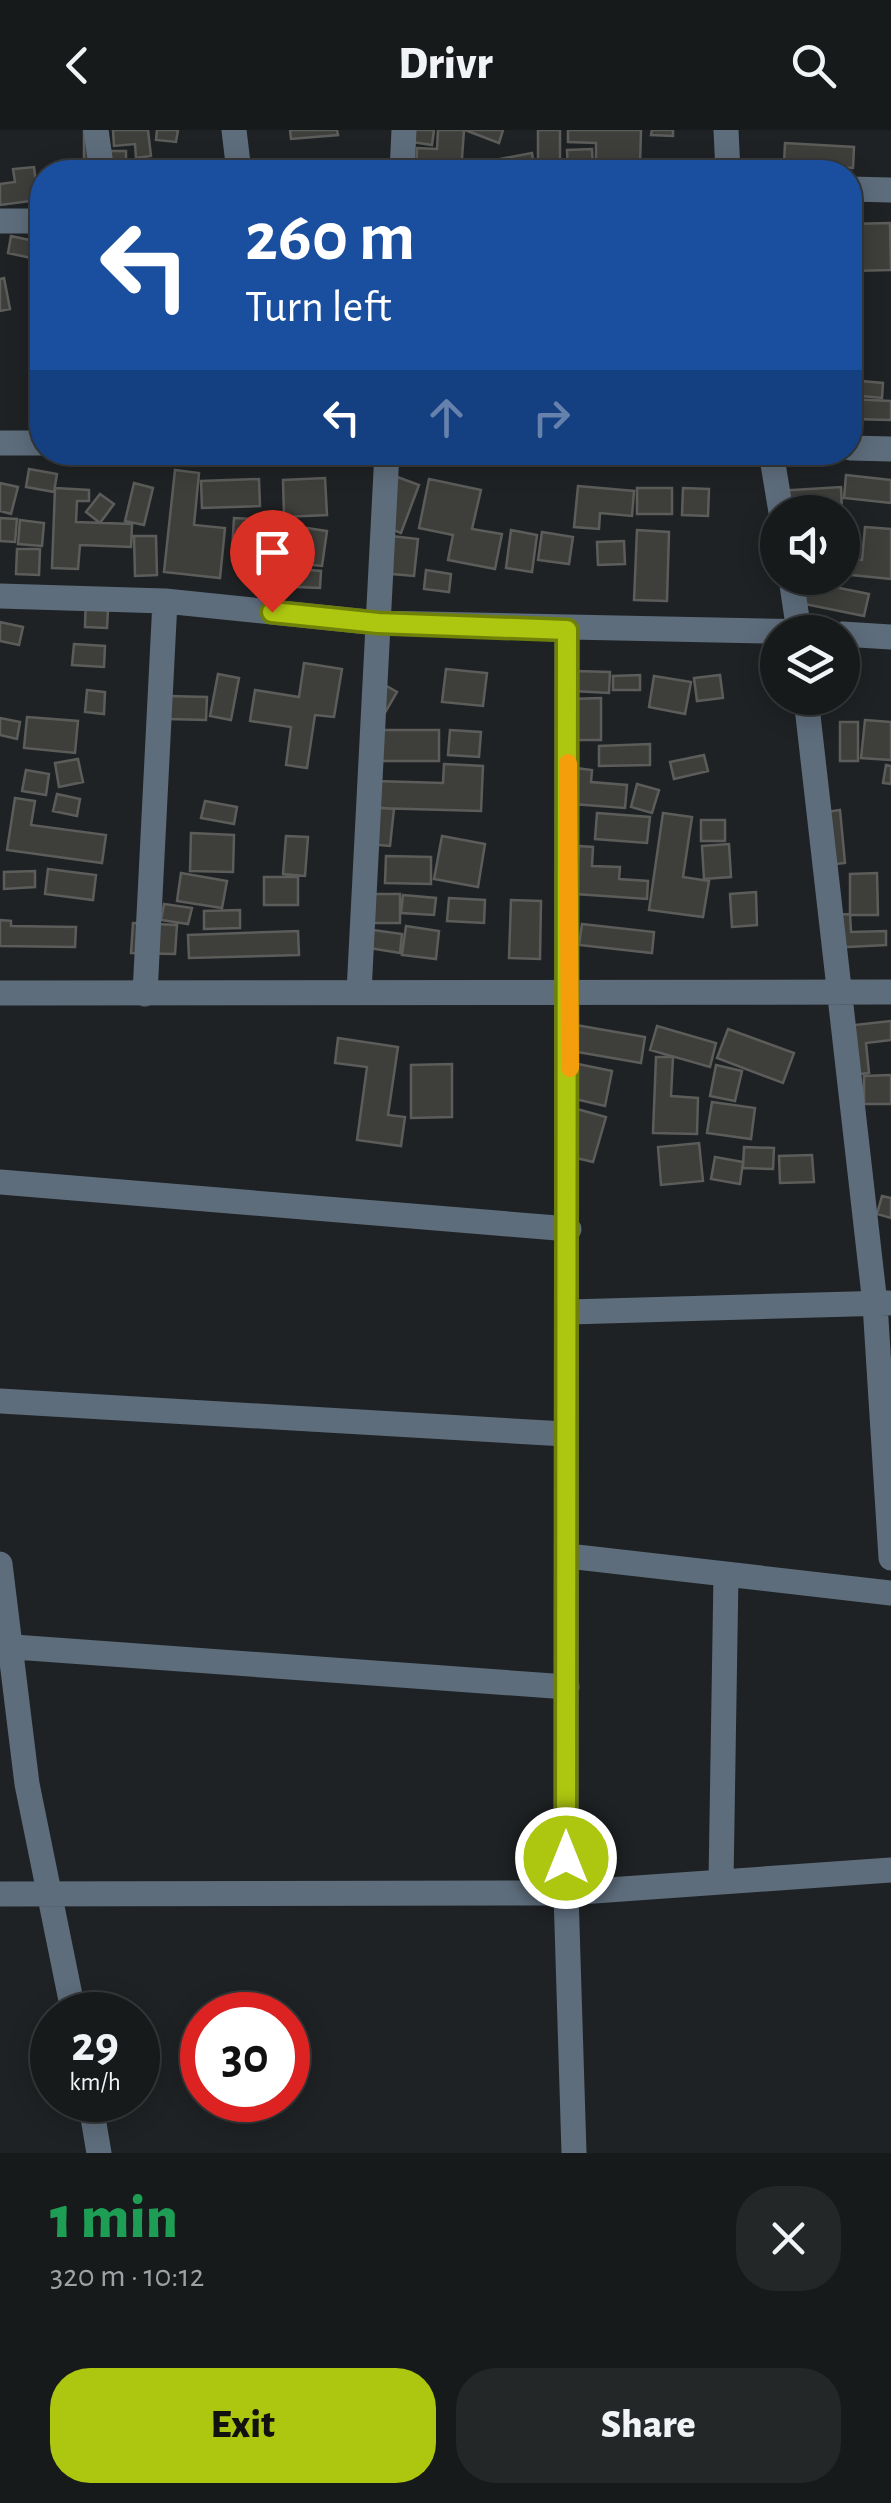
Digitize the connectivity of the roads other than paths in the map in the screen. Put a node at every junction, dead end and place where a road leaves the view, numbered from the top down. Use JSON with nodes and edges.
{"nodes":[{"id":1,"x":96,"y":130,"type":"edge"},
{"id":2,"x":234,"y":130,"type":"edge"},
{"id":3,"x":404,"y":130,"type":"edge"},
{"id":4,"x":726,"y":130,"type":"edge"},
{"id":5,"x":100,"y":160,"type":"edge"},
{"id":6,"x":238,"y":160,"type":"edge"},
{"id":7,"x":403,"y":160,"type":"edge"},
{"id":8,"x":727,"y":160,"type":"edge"},
{"id":9,"x":862,"y":189,"type":"edge"},
{"id":10,"x":891,"y":190,"type":"edge"},
{"id":11,"x":30,"y":221,"type":"edge"},
{"id":12,"x":0,"y":222,"type":"edge"},
{"id":13,"x":0,"y":443,"type":"edge"},
{"id":14,"x":30,"y":443,"type":"edge"},
{"id":15,"x":862,"y":448,"type":"edge"},
{"id":16,"x":891,"y":449,"type":"edge"},
{"id":17,"x":386,"y":465,"type":"edge"},
{"id":18,"x":773,"y":465,"type":"edge"},
{"id":19,"x":777,"y":495,"type":"edge"},
{"id":20,"x":0,"y":596,"type":"edge"},
{"id":21,"x":165,"y":601,"type":"junction"},
{"id":22,"x":378,"y":623,"type":"junction"},
{"id":23,"x":567,"y":630,"type":"junction"},
{"id":24,"x":760,"y":632,"type":"edge"},
{"id":25,"x":860,"y":635,"type":"edge"},
{"id":26,"x":891,"y":637,"type":"edge"},
{"id":27,"x":808,"y":715,"type":"edge"},
{"id":28,"x":838,"y":991,"type":"junction"},
{"id":29,"x":359,"y":992,"type":"junction"},
{"id":30,"x":570,"y":992,"type":"junction"},
{"id":31,"x":891,"y":992,"type":"edge"},
{"id":32,"x":0,"y":993,"type":"edge"},
{"id":33,"x":145,"y":994,"type":"junction"},
{"id":34,"x":0,"y":1182,"type":"edge"},
{"id":35,"x":568,"y":1229,"type":"junction"},
{"id":36,"x":883,"y":1303,"type":"edge"},
{"id":37,"x":568,"y":1312,"type":"junction"},
{"id":38,"x":0,"y":1401,"type":"edge"},
{"id":39,"x":564,"y":1434,"type":"junction"},
{"id":40,"x":568,"y":1556,"type":"junction"},
{"id":41,"x":891,"y":1558,"type":"edge"},
{"id":42,"x":0,"y":1564,"type":"edge"},
{"id":43,"x":726,"y":1574,"type":"junction"},
{"id":44,"x":891,"y":1593,"type":"edge"},
{"id":45,"x":4,"y":1647,"type":"edge"},
{"id":46,"x":567,"y":1688,"type":"junction"},
{"id":47,"x":891,"y":1870,"type":"edge"},
{"id":48,"x":721,"y":1882,"type":"junction"},
{"id":49,"x":566,"y":1893,"type":"junction"},
{"id":50,"x":0,"y":1894,"type":"edge"},
{"id":51,"x":51,"y":1894,"type":"junction"},
{"id":52,"x":70,"y":1992,"type":"edge"},
{"id":53,"x":94,"y":2122,"type":"edge"},
{"id":54,"x":100,"y":2153,"type":"edge"},
{"id":55,"x":574,"y":2153,"type":"edge"}],
"edges":[{"from":1,"to":5,"type":"street"},
{"from":2,"to":6,"type":"street"},
{"from":3,"to":7,"type":"street"},
{"from":4,"to":8,"type":"street"},
{"from":9,"to":10,"type":"street"},
{"from":11,"to":12,"type":"street"},
{"from":13,"to":14,"type":"street"},
{"from":15,"to":16,"type":"street"},
{"from":17,"to":22,"type":"street"},
{"from":18,"to":19,"type":"street"},
{"from":20,"to":21,"type":"street"},
{"from":21,"to":22,"type":"street"},
{"from":21,"to":33,"type":"street"},
{"from":22,"to":23,"type":"street"},
{"from":22,"to":29,"type":"street"},
{"from":23,"to":24,"type":"street"},
{"from":23,"to":30,"type":"street"},
{"from":25,"to":26,"type":"street"},
{"from":27,"to":28,"type":"street"},
{"from":28,"to":30,"type":"street"},
{"from":28,"to":31,"type":"street"},
{"from":28,"to":36,"type":"street"},
{"from":29,"to":30,"type":"street"},
{"from":29,"to":33,"type":"street"},
{"from":30,"to":35,"type":"street"},
{"from":32,"to":33,"type":"street"},
{"from":34,"to":35,"type":"street"},
{"from":35,"to":37,"type":"street"},
{"from":36,"to":37,"type":"street"},
{"from":36,"to":41,"type":"street"},
{"from":37,"to":39,"type":"street"},
{"from":38,"to":39,"type":"street"},
{"from":39,"to":40,"type":"street"},
{"from":40,"to":43,"type":"street"},
{"from":40,"to":46,"type":"street"},
{"from":42,"to":45,"type":"street"},
{"from":43,"to":44,"type":"street"},
{"from":43,"to":48,"type":"street"},
{"from":45,"to":46,"type":"street"},
{"from":45,"to":51,"type":"street"},
{"from":46,"to":49,"type":"street"},
{"from":47,"to":48,"type":"street"},
{"from":48,"to":49,"type":"street"},
{"from":49,"to":51,"type":"street"},
{"from":49,"to":55,"type":"street"},
{"from":50,"to":51,"type":"street"},
{"from":51,"to":52,"type":"street"},
{"from":53,"to":54,"type":"street"}]}
